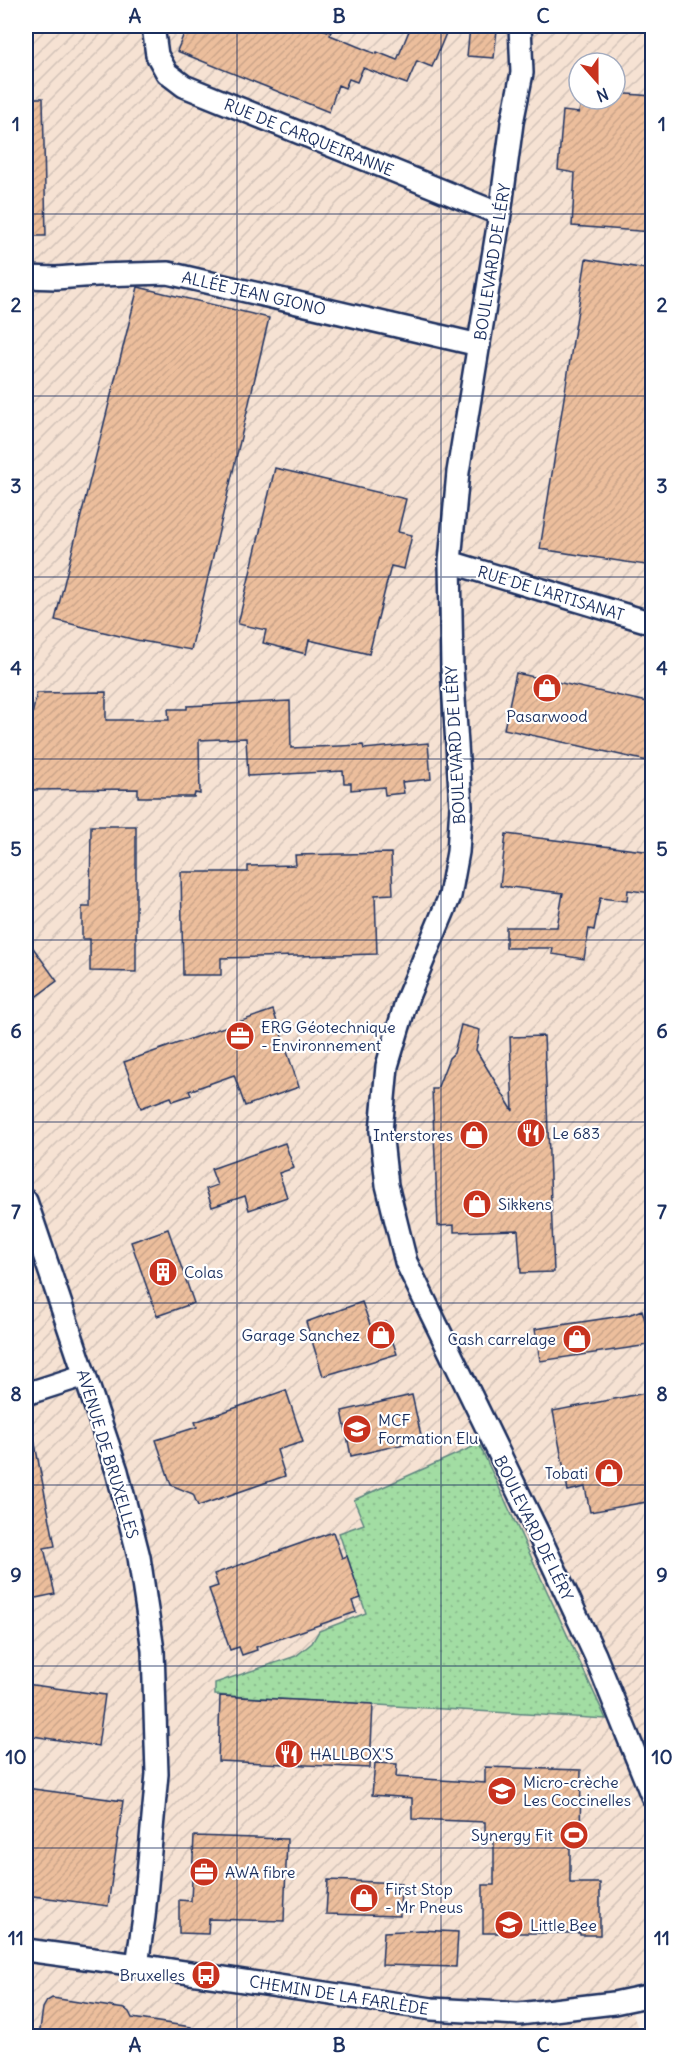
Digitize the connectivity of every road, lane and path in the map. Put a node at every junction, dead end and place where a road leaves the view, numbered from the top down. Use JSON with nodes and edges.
{"nodes":[{"id":1,"x":153,"y":26,"type":"edge"},
{"id":2,"x":520,"y":26,"type":"edge"},
{"id":3,"x":500,"y":214,"type":"junction"},
{"id":4,"x":26,"y":277,"type":"edge"},
{"id":5,"x":479,"y":345,"type":"junction"},
{"id":6,"x":450,"y":562,"type":"junction"},
{"id":7,"x":652,"y":624,"type":"edge"},
{"id":8,"x":26,"y":1201,"type":"edge"},
{"id":9,"x":85,"y":1375,"type":"junction"},
{"id":10,"x":26,"y":1394,"type":"edge"},
{"id":11,"x":652,"y":1796,"type":"edge"},
{"id":12,"x":26,"y":1950,"type":"edge"},
{"id":13,"x":137,"y":1965,"type":"junction"},
{"id":14,"x":652,"y":1995,"type":"edge"}],
"edges":[{"from":1,"to":3,"type":"street","name":"RUE DE CARQUEIRANNE"},
{"from":2,"to":3,"type":"street","name":"BOULEVARD DE LÉRY"},
{"from":3,"to":5,"type":"street","name":"BOULEVARD DE LÉRY"},
{"from":4,"to":5,"type":"street","name":"ALLÉE JEAN GIONO"},
{"from":5,"to":6,"type":"street","name":"BOULEVARD DE LÉRY"},
{"from":6,"to":7,"type":"street","name":"RUE DE L'ARTISANAT"},
{"from":6,"to":11,"type":"street","name":"BOULEVARD DE LÉRY"},
{"from":8,"to":9,"type":"street","name":"AVENUE DE BRUXELLES"},
{"from":9,"to":10,"type":"street"},
{"from":9,"to":13,"type":"street","name":"AVENUE DE BRUXELLES"},
{"from":12,"to":13,"type":"street","name":"CHEMIN DE LA FARLÈDE"},
{"from":13,"to":14,"type":"street","name":"CHEMIN DE LA FARLÈDE"}]}
